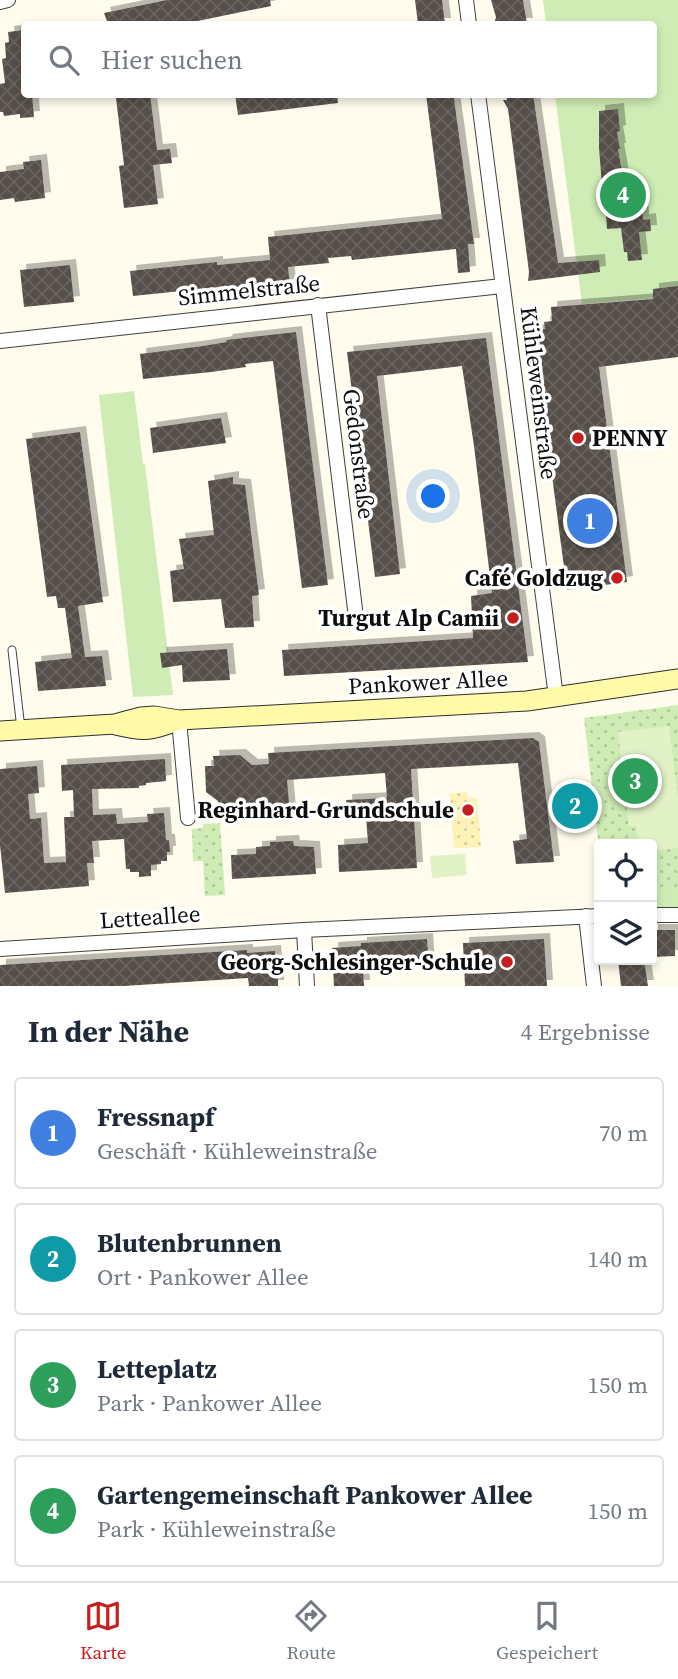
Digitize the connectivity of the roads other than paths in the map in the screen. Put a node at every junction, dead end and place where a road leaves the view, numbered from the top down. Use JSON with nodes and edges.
{"nodes":[{"id":1,"x":8,"y":0,"type":"edge"},
{"id":2,"x":466,"y":0,"type":"edge"},
{"id":3,"x":0,"y":2,"type":"edge"},
{"id":4,"x":469,"y":21,"type":"edge"},
{"id":5,"x":478,"y":98,"type":"edge"},
{"id":6,"x":502,"y":286,"type":"junction"},
{"id":7,"x":318,"y":305,"type":"junction"},
{"id":8,"x":0,"y":341,"type":"edge"},
{"id":9,"x":355,"y":609,"type":"dead end"},
{"id":10,"x":12,"y":650,"type":"dead end"},
{"id":11,"x":678,"y":679,"type":"edge"},
{"id":12,"x":556,"y":697,"type":"junction"},
{"id":13,"x":179,"y":720,"type":"junction"},
{"id":14,"x":22,"y":730,"type":"junction"},
{"id":15,"x":0,"y":731,"type":"edge"},
{"id":16,"x":188,"y":818,"type":"dead end"},
{"id":17,"x":657,"y":915,"type":"edge"},
{"id":18,"x":678,"y":915,"type":"edge"},
{"id":19,"x":593,"y":916,"type":"edge"},
{"id":20,"x":304,"y":930,"type":"junction"},
{"id":21,"x":0,"y":949,"type":"edge"},
{"id":22,"x":307,"y":986,"type":"edge"},
{"id":23,"x":594,"y":986,"type":"edge"}],
"edges":[{"from":1,"to":3,"type":"street"},
{"from":2,"to":4,"type":"street"},
{"from":5,"to":6,"type":"street","name":"Kühleweinstraße"},
{"from":6,"to":7,"type":"street","name":"Simmelstraße"},
{"from":6,"to":12,"type":"street","name":"Kühleweinstraße"},
{"from":7,"to":8,"type":"street","name":"Simmelstraße"},
{"from":7,"to":9,"type":"street","name":"Gedonstraße"},
{"from":10,"to":14,"type":"lane"},
{"from":11,"to":12,"type":"street","name":"Pankower Allee"},
{"from":12,"to":13,"type":"street","name":"Pankower Allee"},
{"from":13,"to":14,"type":"street","name":"Pankower Allee"},
{"from":13,"to":16,"type":"street"},
{"from":14,"to":15,"type":"street","name":"Pankower Allee"},
{"from":17,"to":18,"type":"street"},
{"from":19,"to":20,"type":"street","name":"Letteallee"},
{"from":19,"to":23,"type":"street"},
{"from":20,"to":21,"type":"street","name":"Letteallee"},
{"from":20,"to":22,"type":"street"}]}
